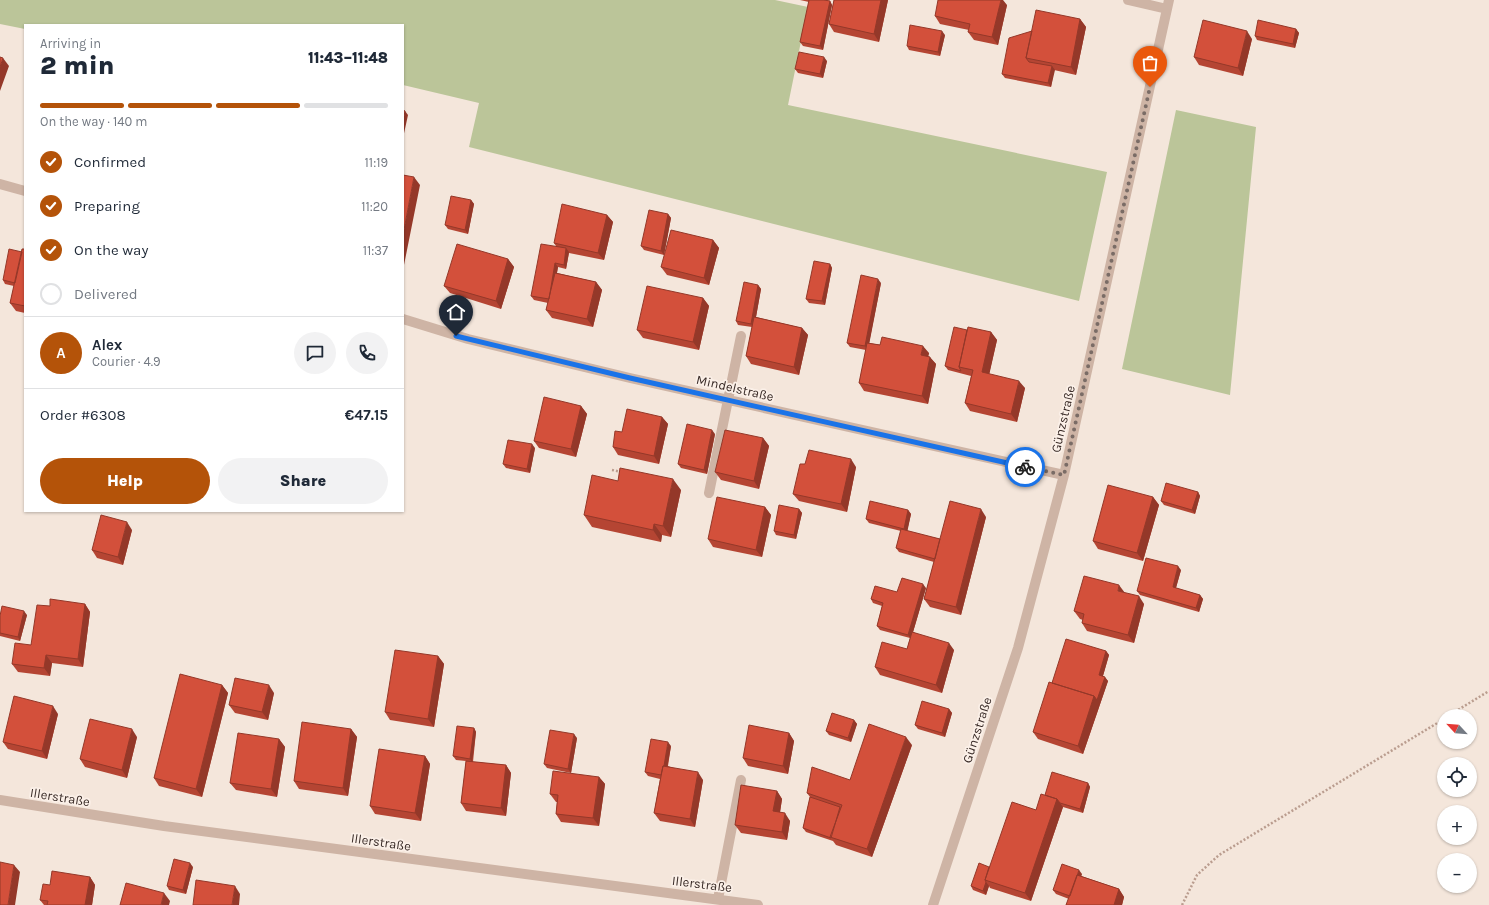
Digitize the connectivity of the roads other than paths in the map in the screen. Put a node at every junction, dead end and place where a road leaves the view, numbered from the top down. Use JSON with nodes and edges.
{"nodes":[{"id":1,"x":1128,"y":0,"type":"edge"},
{"id":2,"x":1168,"y":4,"type":"edge"},
{"id":3,"x":0,"y":184,"type":"edge"},
{"id":4,"x":24,"y":191,"type":"edge"},
{"id":5,"x":404,"y":319,"type":"edge"},
{"id":6,"x":741,"y":336,"type":"dead end"},
{"id":7,"x":728,"y":400,"type":"junction"},
{"id":8,"x":1064,"y":475,"type":"junction"},
{"id":9,"x":709,"y":493,"type":"dead end"},
{"id":10,"x":741,"y":780,"type":"dead end"},
{"id":11,"x":0,"y":800,"type":"edge"},
{"id":12,"x":718,"y":899,"type":"junction"},
{"id":13,"x":758,"y":905,"type":"edge"},
{"id":14,"x":933,"y":905,"type":"edge"}],
"edges":[{"from":1,"to":2,"type":"street"},
{"from":2,"to":8,"type":"street","name":"Günzstraße"},
{"from":3,"to":4,"type":"street"},
{"from":5,"to":7,"type":"street","name":"Mindelstraße"},
{"from":6,"to":7,"type":"street"},
{"from":7,"to":8,"type":"street","name":"Mindelstraße"},
{"from":7,"to":9,"type":"street"},
{"from":8,"to":14,"type":"street","name":"Günzstraße"},
{"from":10,"to":12,"type":"street"},
{"from":11,"to":12,"type":"street","name":"Illerstraße"},
{"from":12,"to":13,"type":"street","name":"Illerstraße"}]}
